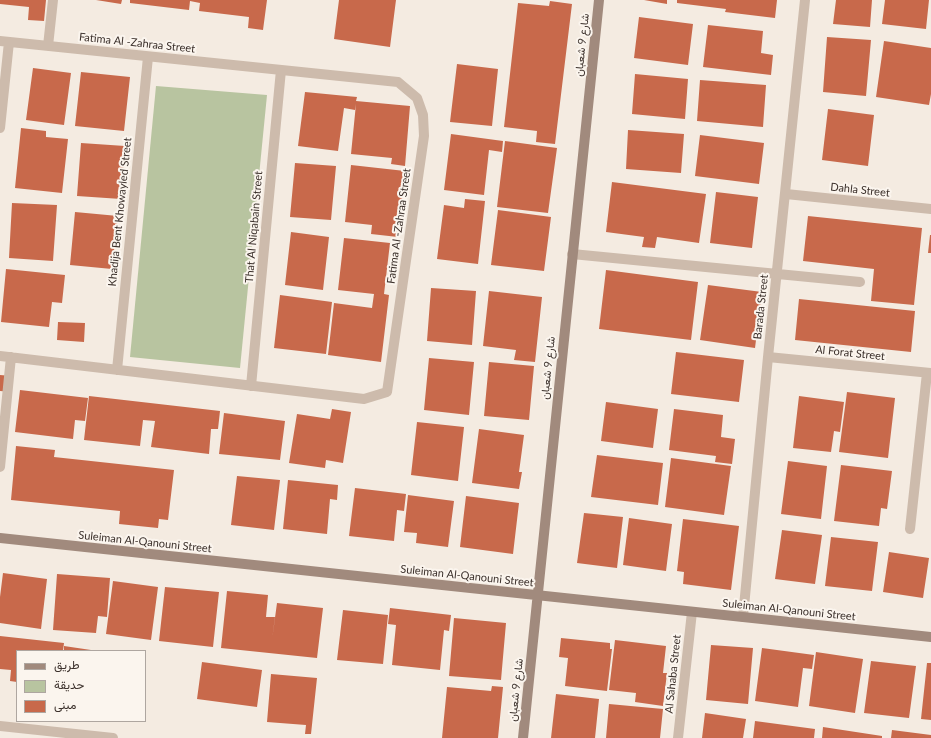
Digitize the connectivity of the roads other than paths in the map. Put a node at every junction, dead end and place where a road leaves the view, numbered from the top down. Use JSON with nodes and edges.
{"nodes":[{"id":1,"x":53,"y":0,"type":"edge"},
{"id":2,"x":598,"y":0,"type":"edge"},
{"id":3,"x":805,"y":0,"type":"edge"},
{"id":4,"x":4,"y":42,"type":"edge"},
{"id":5,"x":48,"y":46,"type":"junction"},
{"id":6,"x":148,"y":57,"type":"junction"},
{"id":7,"x":281,"y":70,"type":"junction"},
{"id":8,"x":0,"y":128,"type":"edge"},
{"id":9,"x":786,"y":194,"type":"junction"},
{"id":10,"x":931,"y":209,"type":"edge"},
{"id":11,"x":572,"y":254,"type":"junction"},
{"id":12,"x":777,"y":274,"type":"junction"},
{"id":13,"x":860,"y":282,"type":"dead end"},
{"id":14,"x":0,"y":356,"type":"edge"},
{"id":15,"x":11,"y":357,"type":"junction"},
{"id":16,"x":768,"y":357,"type":"junction"},
{"id":17,"x":116,"y":370,"type":"junction"},
{"id":18,"x":929,"y":373,"type":"edge"},
{"id":19,"x":251,"y":386,"type":"junction"},
{"id":20,"x":0,"y":467,"type":"edge"},
{"id":21,"x":910,"y":529,"type":"dead end"},
{"id":22,"x":0,"y":538,"type":"edge"},
{"id":23,"x":538,"y":596,"type":"junction"},
{"id":24,"x":692,"y":612,"type":"junction"},
{"id":25,"x":743,"y":618,"type":"junction"},
{"id":26,"x":931,"y":638,"type":"edge"},
{"id":27,"x":0,"y":726,"type":"edge"},
{"id":28,"x":79,"y":736,"type":"edge"},
{"id":29,"x":113,"y":738,"type":"edge"},
{"id":30,"x":523,"y":738,"type":"edge"},
{"id":31,"x":678,"y":738,"type":"edge"}],
"edges":[{"from":1,"to":5,"type":"street"},
{"from":2,"to":11,"type":"street","name":"شارع 9 شعبان"},
{"from":3,"to":9,"type":"street","name":"Barada Street"},
{"from":4,"to":5,"type":"street","name":"Fatima Al -Zahraa Street"},
{"from":4,"to":8,"type":"street"},
{"from":5,"to":6,"type":"street","name":"Fatima Al -Zahraa Street"},
{"from":6,"to":7,"type":"street","name":"Fatima Al -Zahraa Street"},
{"from":6,"to":17,"type":"street","name":"Khadija Bent Khowayled Street"},
{"from":7,"to":19,"type":"street","name":"That Al Niqabain Street"},
{"from":7,"to":19,"type":"street","name":"Fatima Al -Zahraa Street"},
{"from":9,"to":10,"type":"street","name":"Dahla Street"},
{"from":9,"to":12,"type":"street","name":"Barada Street"},
{"from":11,"to":12,"type":"street"},
{"from":11,"to":23,"type":"street","name":"شارع 9 شعبان"},
{"from":12,"to":13,"type":"street"},
{"from":12,"to":16,"type":"street","name":"Barada Street"},
{"from":14,"to":15,"type":"street","name":"Fatima Al -Zahraa Street"},
{"from":15,"to":17,"type":"street","name":"Fatima Al -Zahraa Street"},
{"from":15,"to":20,"type":"street"},
{"from":16,"to":18,"type":"street","name":"Al Forat Street"},
{"from":16,"to":25,"type":"street","name":"Barada Street"},
{"from":17,"to":19,"type":"street","name":"Fatima Al -Zahraa Street"},
{"from":18,"to":21,"type":"street"},
{"from":22,"to":23,"type":"street","name":"Suleiman Al-Qanouni Street"},
{"from":23,"to":24,"type":"street","name":"Suleiman Al-Qanouni Street"},
{"from":23,"to":30,"type":"street","name":"شارع 9 شعبان"},
{"from":24,"to":25,"type":"street","name":"Suleiman Al-Qanouni Street"},
{"from":24,"to":31,"type":"street","name":"Al Sahaba Street"},
{"from":25,"to":26,"type":"street","name":"Suleiman Al-Qanouni Street"},
{"from":27,"to":28,"type":"street"},
{"from":28,"to":29,"type":"street"}]}
